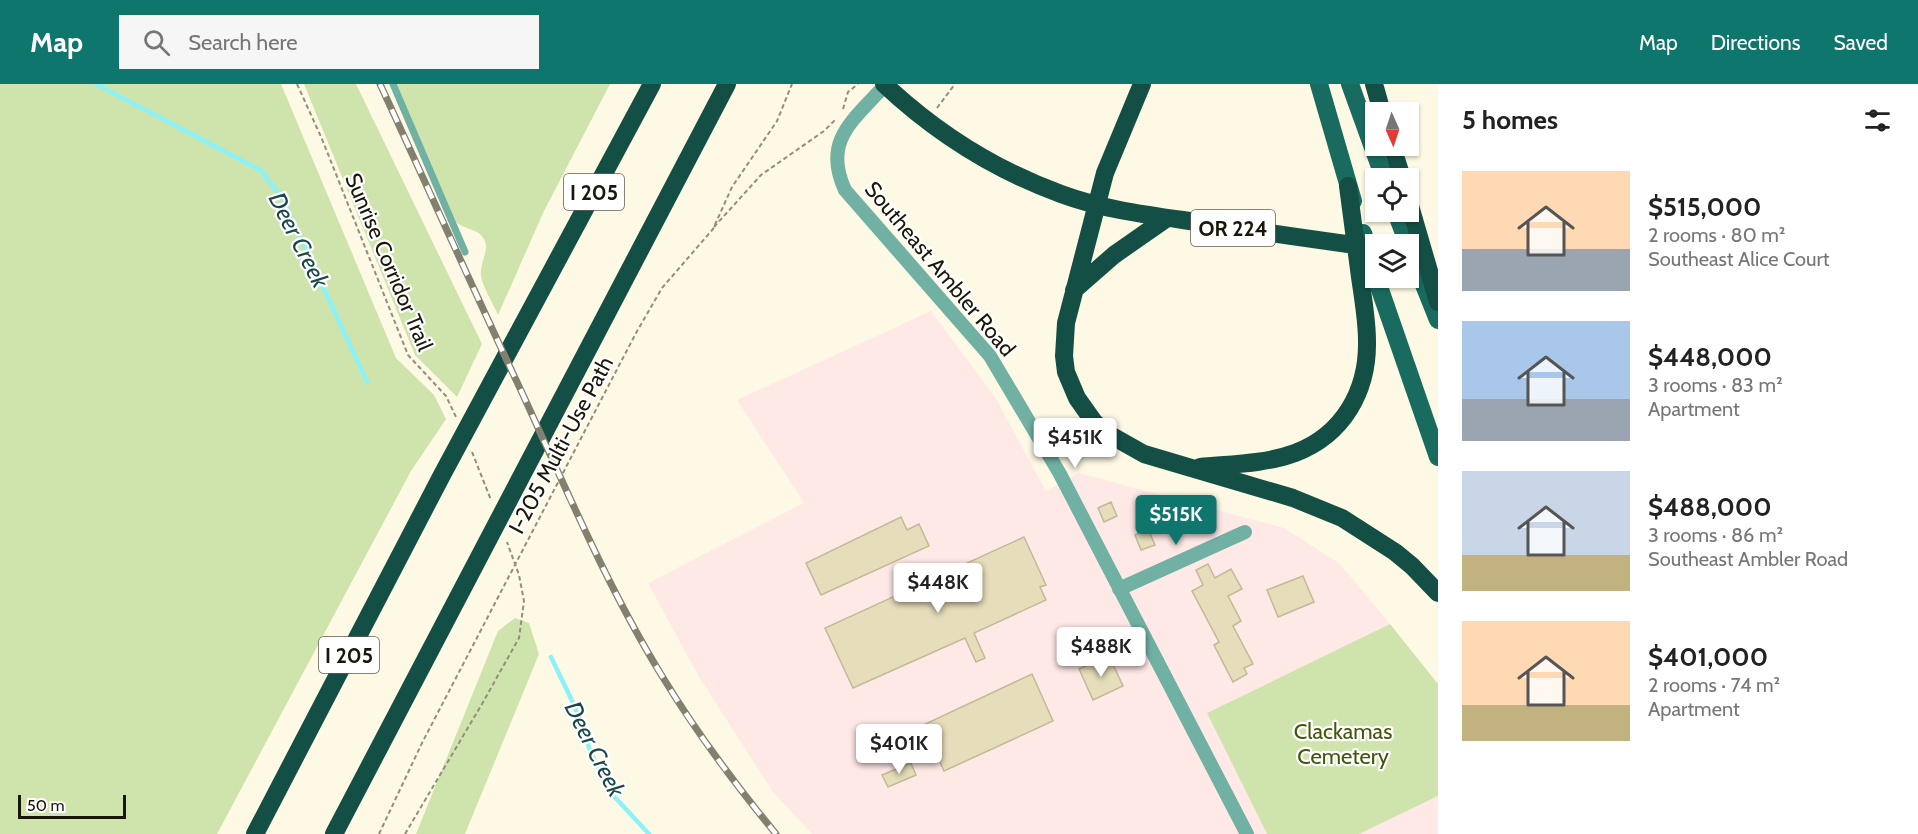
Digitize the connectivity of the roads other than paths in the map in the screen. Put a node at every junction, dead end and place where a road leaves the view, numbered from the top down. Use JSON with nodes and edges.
{"nodes":[{"id":1,"x":393,"y":84,"type":"edge"},
{"id":2,"x":652,"y":84,"type":"edge"},
{"id":3,"x":727,"y":84,"type":"edge"},
{"id":4,"x":884,"y":84,"type":"edge"},
{"id":5,"x":1142,"y":84,"type":"edge"},
{"id":6,"x":1319,"y":84,"type":"edge"},
{"id":7,"x":1350,"y":84,"type":"edge"},
{"id":8,"x":1374,"y":84,"type":"edge"},
{"id":9,"x":1379,"y":102,"type":"edge"},
{"id":10,"x":1380,"y":168,"type":"edge"},
{"id":11,"x":1348,"y":186,"type":"junction"},
{"id":12,"x":1096,"y":205,"type":"junction"},
{"id":13,"x":1167,"y":218,"type":"junction"},
{"id":14,"x":1414,"y":222,"type":"edge"},
{"id":15,"x":1365,"y":241,"type":"edge"},
{"id":16,"x":1365,"y":246,"type":"edge"},
{"id":17,"x":465,"y":252,"type":"dead end"},
{"id":18,"x":1419,"y":254,"type":"edge"},
{"id":19,"x":1438,"y":257,"type":"edge"},
{"id":20,"x":1419,"y":272,"type":"edge"},
{"id":21,"x":1380,"y":288,"type":"edge"},
{"id":22,"x":1074,"y":290,"type":"junction"},
{"id":23,"x":1438,"y":302,"type":"edge"},
{"id":24,"x":1438,"y":320,"type":"edge"},
{"id":25,"x":1438,"y":457,"type":"edge"},
{"id":26,"x":1192,"y":468,"type":"junction"},
{"id":27,"x":1245,"y":532,"type":"dead end"},
{"id":28,"x":1119,"y":589,"type":"junction"},
{"id":29,"x":1438,"y":593,"type":"edge"},
{"id":30,"x":255,"y":834,"type":"edge"},
{"id":31,"x":334,"y":834,"type":"edge"},
{"id":32,"x":1247,"y":834,"type":"edge"}],
"edges":[{"from":1,"to":17,"type":"lane"},
{"from":2,"to":30,"type":"highway","number":"I 205"},
{"from":3,"to":31,"type":"highway","number":"I 205"},
{"from":4,"to":12,"type":"highway","number":"OR 224"},
{"from":4,"to":28,"type":"street","name":"Southeast Ambler Road"},
{"from":5,"to":12,"type":"highway"},
{"from":6,"to":11,"type":"main road"},
{"from":7,"to":10,"type":"main road"},
{"from":8,"to":9,"type":"highway"},
{"from":11,"to":15,"type":"main road"},
{"from":11,"to":26,"type":"highway"},
{"from":12,"to":13,"type":"highway","number":"OR 224"},
{"from":12,"to":22,"type":"highway"},
{"from":13,"to":16,"type":"highway","number":"OR 224"},
{"from":13,"to":22,"type":"highway"},
{"from":14,"to":23,"type":"highway"},
{"from":18,"to":19,"type":"highway"},
{"from":20,"to":24,"type":"main road"},
{"from":21,"to":25,"type":"main road"},
{"from":22,"to":26,"type":"highway"},
{"from":26,"to":29,"type":"highway"},
{"from":27,"to":28,"type":"street"},
{"from":28,"to":32,"type":"street","name":"Southeast Ambler Road"}]}
